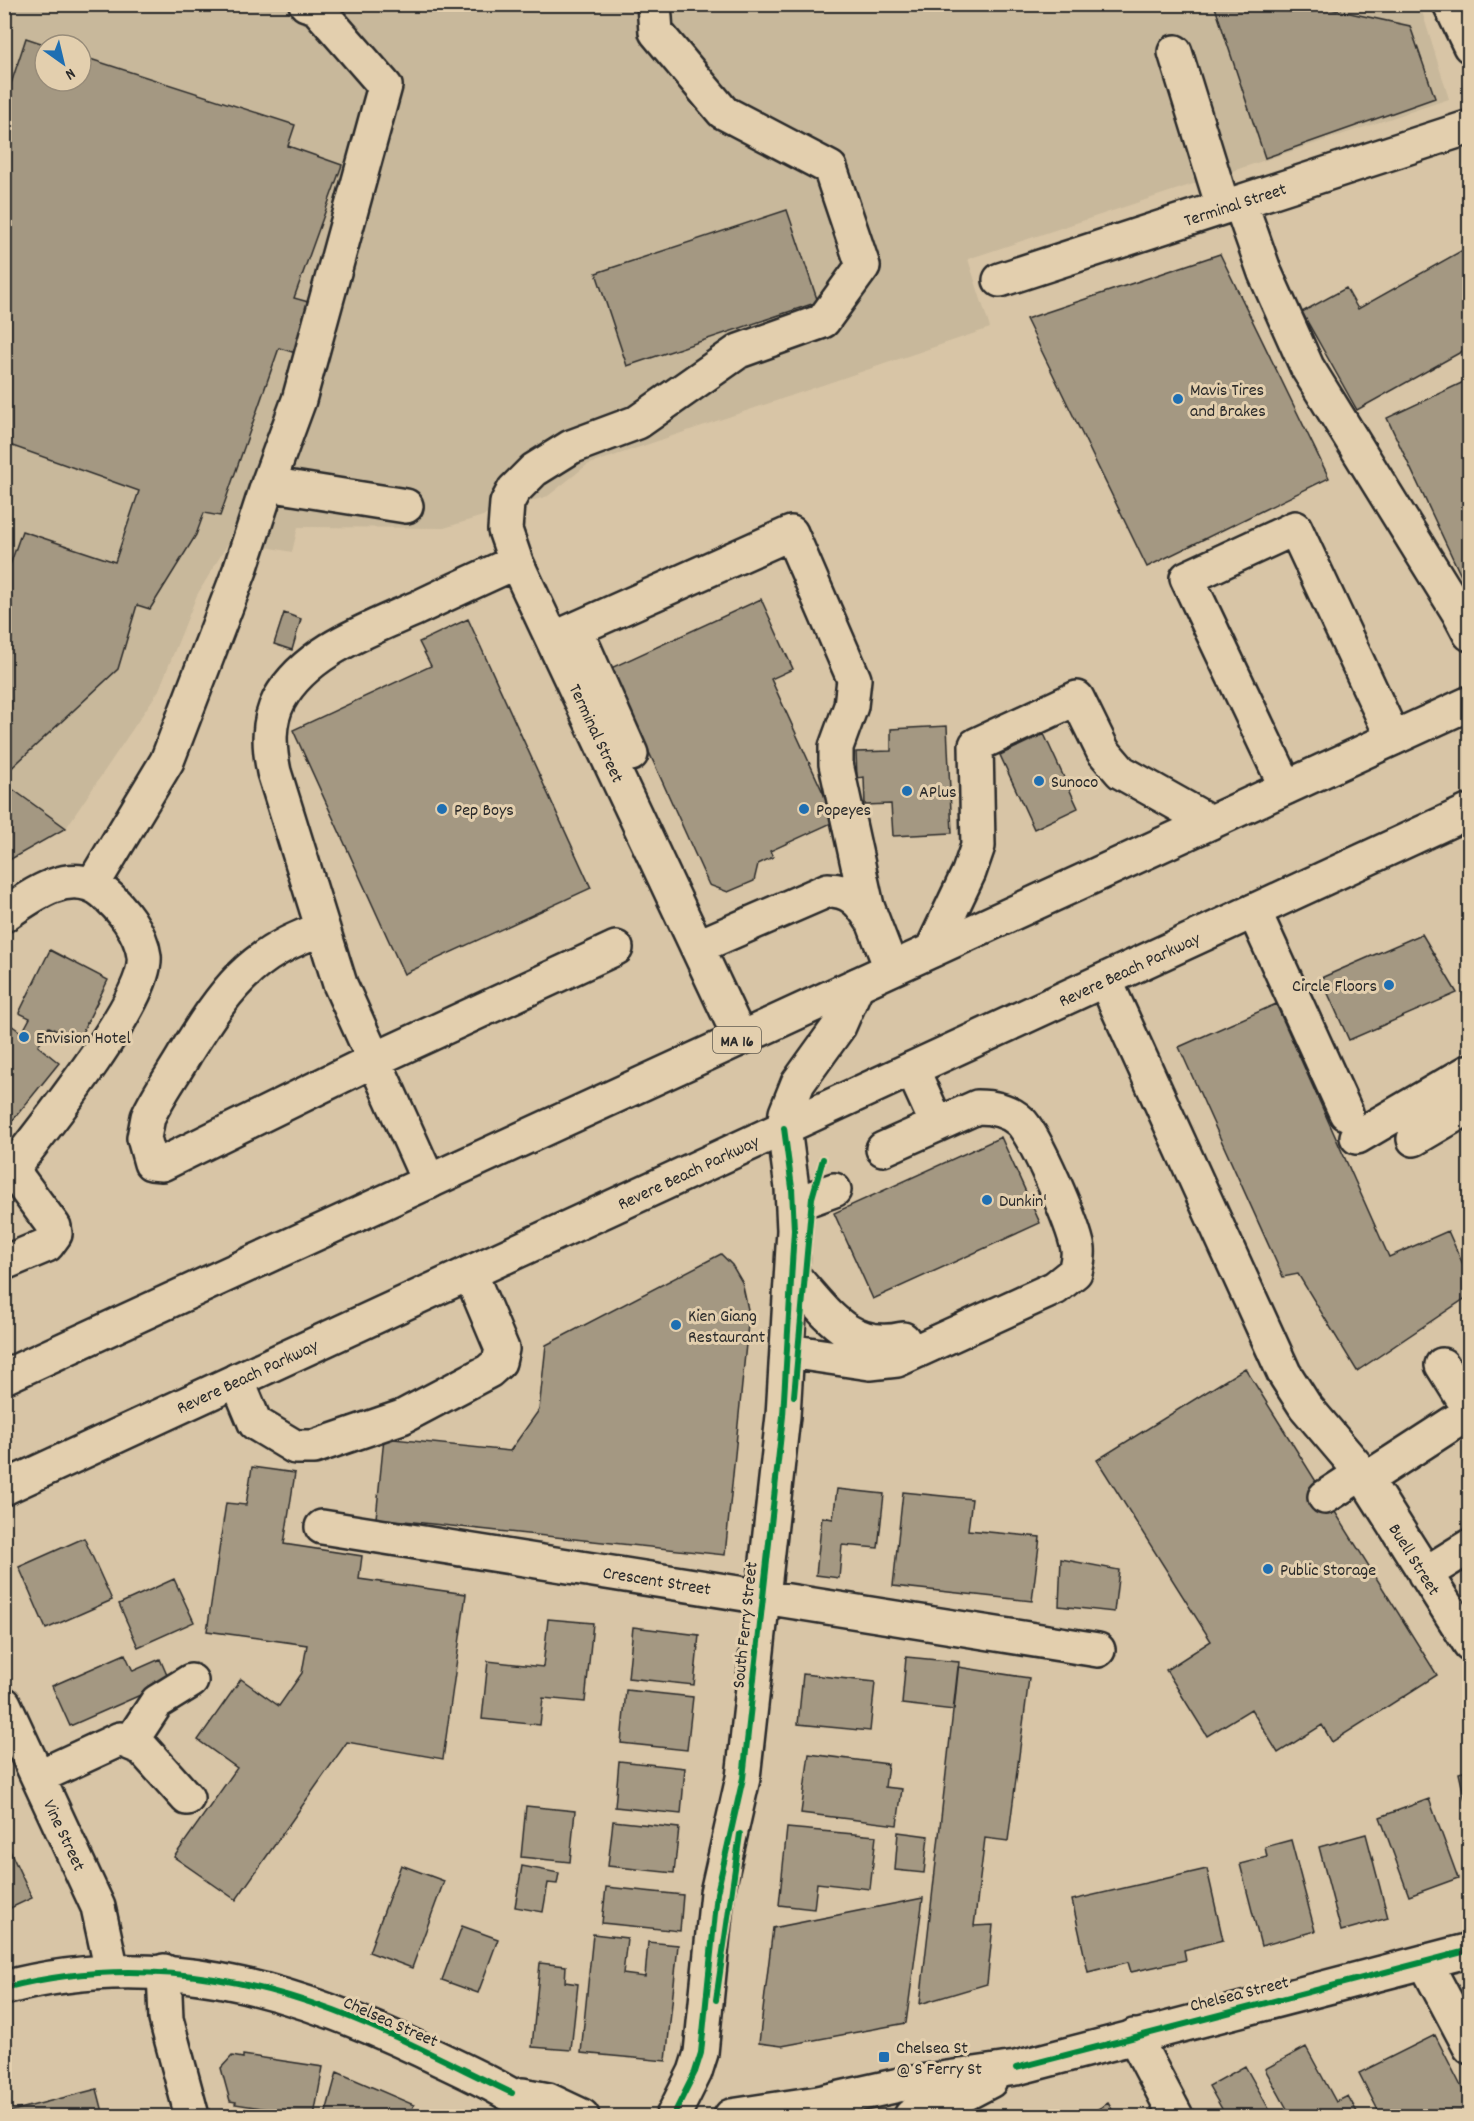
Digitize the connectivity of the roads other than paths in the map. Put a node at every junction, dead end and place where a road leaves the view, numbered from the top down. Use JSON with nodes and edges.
{"nodes":[{"id":1,"x":654,"y":4,"type":"edge"},
{"id":2,"x":1450,"y":4,"type":"edge"},
{"id":3,"x":313,"y":6,"type":"edge"},
{"id":4,"x":1470,"y":46,"type":"edge"},
{"id":5,"x":1175,"y":52,"type":"dead end"},
{"id":6,"x":1470,"y":127,"type":"edge"},
{"id":7,"x":1232,"y":205,"type":"junction"},
{"id":8,"x":1000,"y":280,"type":"dead end"},
{"id":9,"x":268,"y":484,"type":"junction"},
{"id":10,"x":406,"y":506,"type":"dead end"},
{"id":11,"x":516,"y":562,"type":"junction"},
{"id":12,"x":1468,"y":627,"type":"edge"},
{"id":13,"x":564,"y":635,"type":"junction"},
{"id":14,"x":1470,"y":703,"type":"edge"},
{"id":15,"x":1393,"y":738,"type":"junction"},
{"id":16,"x":1286,"y":787,"type":"junction"},
{"id":17,"x":1470,"y":812,"type":"edge"},
{"id":18,"x":1210,"y":822,"type":"junction"},
{"id":19,"x":93,"y":884,"type":"junction"},
{"id":20,"x":1254,"y":911,"type":"junction"},
{"id":21,"x":4,"y":915,"type":"edge"},
{"id":22,"x":871,"y":919,"type":"junction"},
{"id":23,"x":323,"y":929,"type":"junction"},
{"id":24,"x":697,"y":947,"type":"junction"},
{"id":25,"x":616,"y":948,"type":"dead end"},
{"id":26,"x":932,"y":950,"type":"junction"},
{"id":27,"x":891,"y":968,"type":"junction"},
{"id":28,"x":1105,"y":980,"type":"junction"},
{"id":29,"x":857,"y":985,"type":"junction"},
{"id":30,"x":740,"y":1038,"type":"junction"},
{"id":31,"x":374,"y":1060,"type":"junction"},
{"id":32,"x":912,"y":1069,"type":"junction"},
{"id":33,"x":1470,"y":1071,"type":"edge"},
{"id":34,"x":1470,"y":1106,"type":"edge"},
{"id":35,"x":1000,"y":1110,"type":"junction"},
{"id":36,"x":950,"y":1118,"type":"junction"},
{"id":37,"x":784,"y":1128,"type":"junction"},
{"id":38,"x":1414,"y":1139,"type":"dead end"},
{"id":39,"x":883,"y":1149,"type":"dead end"},
{"id":40,"x":8,"y":1175,"type":"edge"},
{"id":41,"x":429,"y":1182,"type":"junction"},
{"id":42,"x":834,"y":1190,"type":"dead end"},
{"id":43,"x":793,"y":1201,"type":"junction"},
{"id":44,"x":4,"y":1263,"type":"edge"},
{"id":45,"x":470,"y":1273,"type":"junction"},
{"id":46,"x":793,"y":1276,"type":"junction"},
{"id":47,"x":788,"y":1351,"type":"junction"},
{"id":48,"x":1442,"y":1365,"type":"dead end"},
{"id":49,"x":4,"y":1377,"type":"edge"},
{"id":50,"x":237,"y":1380,"type":"junction"},
{"id":51,"x":1470,"y":1412,"type":"edge"},
{"id":52,"x":1364,"y":1477,"type":"junction"},
{"id":53,"x":4,"y":1488,"type":"edge"},
{"id":54,"x":1325,"y":1497,"type":"dead end"},
{"id":55,"x":322,"y":1527,"type":"dead end"},
{"id":56,"x":1470,"y":1546,"type":"edge"},
{"id":57,"x":1425,"y":1574,"type":"junction"},
{"id":58,"x":763,"y":1597,"type":"junction"},
{"id":59,"x":1470,"y":1644,"type":"edge"},
{"id":60,"x":1098,"y":1650,"type":"dead end"},
{"id":61,"x":191,"y":1681,"type":"dead end"},
{"id":62,"x":4,"y":1704,"type":"edge"},
{"id":63,"x":130,"y":1743,"type":"junction"},
{"id":64,"x":38,"y":1777,"type":"junction"},
{"id":65,"x":187,"y":1798,"type":"dead end"},
{"id":66,"x":1470,"y":1950,"type":"edge"},
{"id":67,"x":1425,"y":1962,"type":"junction"},
{"id":68,"x":112,"y":1971,"type":"junction"},
{"id":69,"x":164,"y":1971,"type":"junction"},
{"id":70,"x":4,"y":1988,"type":"edge"},
{"id":71,"x":1134,"y":2036,"type":"junction"},
{"id":72,"x":1470,"y":2047,"type":"edge"},
{"id":73,"x":1016,"y":2068,"type":"junction"},
{"id":74,"x":512,"y":2093,"type":"junction"},
{"id":75,"x":192,"y":2116,"type":"edge"},
{"id":76,"x":543,"y":2116,"type":"edge"},
{"id":77,"x":582,"y":2116,"type":"edge"},
{"id":78,"x":673,"y":2116,"type":"edge"},
{"id":79,"x":731,"y":2116,"type":"edge"},
{"id":80,"x":911,"y":2116,"type":"edge"},
{"id":81,"x":1176,"y":2116,"type":"edge"}],
"edges":[{"from":1,"to":11,"type":"main road","name":"Terminal Street"},
{"from":2,"to":4,"type":"main road"},
{"from":3,"to":9,"type":"main road"},
{"from":5,"to":7,"type":"main road"},
{"from":6,"to":7,"type":"main road","name":"Terminal Street"},
{"from":7,"to":8,"type":"main road","name":"Terminal Street"},
{"from":7,"to":12,"type":"main road"},
{"from":9,"to":10,"type":"main road"},
{"from":9,"to":19,"type":"main road"},
{"from":11,"to":13,"type":"main road","name":"Terminal Street"},
{"from":11,"to":23,"type":"main road"},
{"from":13,"to":22,"type":"main road"},
{"from":13,"to":24,"type":"main road","name":"Terminal Street"},
{"from":14,"to":15,"type":"main road","number":"MA 16"},
{"from":15,"to":16,"type":"main road","number":"MA 16"},
{"from":15,"to":16,"type":"main road"},
{"from":16,"to":18,"type":"main road","number":"MA 16"},
{"from":17,"to":20,"type":"main road","name":"Revere Beach Parkway"},
{"from":18,"to":26,"type":"main road","number":"MA 16"},
{"from":18,"to":26,"type":"main road"},
{"from":19,"to":21,"type":"main road"},
{"from":19,"to":40,"type":"main road"},
{"from":20,"to":28,"type":"main road","name":"Revere Beach Parkway"},
{"from":20,"to":33,"type":"main road"},
{"from":22,"to":24,"type":"main road"},
{"from":22,"to":27,"type":"main road"},
{"from":23,"to":31,"type":"main road"},
{"from":23,"to":31,"type":"main road"},
{"from":24,"to":30,"type":"main road","name":"Terminal Street"},
{"from":25,"to":31,"type":"main road"},
{"from":26,"to":27,"type":"main road","number":"MA 16"},
{"from":27,"to":29,"type":"main road","number":"MA 16"},
{"from":28,"to":32,"type":"main road","name":"Revere Beach Parkway"},
{"from":28,"to":52,"type":"main road","name":"Buell Street"},
{"from":29,"to":30,"type":"main road","number":"MA 16"},
{"from":29,"to":37,"type":"main road","name":"South Ferry Street"},
{"from":30,"to":41,"type":"main road","number":"MA 16"},
{"from":31,"to":41,"type":"main road"},
{"from":32,"to":36,"type":"main road"},
{"from":32,"to":37,"type":"main road","name":"Revere Beach Parkway"},
{"from":34,"to":38,"type":"main road"},
{"from":35,"to":36,"type":"main road"},
{"from":35,"to":46,"type":"main road"},
{"from":35,"to":47,"type":"main road"},
{"from":36,"to":39,"type":"main road"},
{"from":37,"to":43,"type":"main road","name":"South Ferry Street"},
{"from":37,"to":45,"type":"main road","name":"Revere Beach Parkway"},
{"from":40,"to":44,"type":"main road"},
{"from":41,"to":49,"type":"main road","number":"MA 16"},
{"from":42,"to":43,"type":"main road"},
{"from":43,"to":46,"type":"main road","name":"South Ferry Street"},
{"from":45,"to":50,"type":"main road","name":"Revere Beach Parkway"},
{"from":45,"to":50,"type":"main road"},
{"from":46,"to":47,"type":"main road","name":"South Ferry Street"},
{"from":47,"to":58,"type":"main road","name":"South Ferry Street"},
{"from":48,"to":51,"type":"main road"},
{"from":50,"to":53,"type":"main road","name":"Revere Beach Parkway"},
{"from":51,"to":52,"type":"main road"},
{"from":52,"to":54,"type":"main road"},
{"from":52,"to":57,"type":"main road","name":"Buell Street"},
{"from":55,"to":58,"type":"main road","name":"Crescent Street"},
{"from":56,"to":57,"type":"main road"},
{"from":57,"to":59,"type":"main road","name":"Buell Street"},
{"from":58,"to":60,"type":"main road","name":"Crescent Street"},
{"from":58,"to":78,"type":"main road","name":"South Ferry Street"},
{"from":61,"to":63,"type":"main road"},
{"from":62,"to":64,"type":"main road","name":"Vine Street"},
{"from":63,"to":64,"type":"main road"},
{"from":63,"to":65,"type":"main road"},
{"from":64,"to":68,"type":"main road","name":"Vine Street"},
{"from":66,"to":67,"type":"main road","name":"Chelsea Street"},
{"from":67,"to":71,"type":"main road","name":"Chelsea Street"},
{"from":67,"to":72,"type":"main road"},
{"from":68,"to":69,"type":"main road","name":"Chelsea Street"},
{"from":68,"to":70,"type":"main road","name":"Chelsea Street"},
{"from":69,"to":74,"type":"main road","name":"Chelsea Street"},
{"from":69,"to":75,"type":"main road"},
{"from":71,"to":73,"type":"main road","name":"Chelsea Street"},
{"from":71,"to":81,"type":"main road"},
{"from":73,"to":79,"type":"main road","name":"Chelsea Street"},
{"from":73,"to":80,"type":"main road","name":"Chelsea Street"},
{"from":74,"to":76,"type":"main road","name":"Chelsea Street"},
{"from":74,"to":77,"type":"main road","name":"Chelsea Street"}]}
